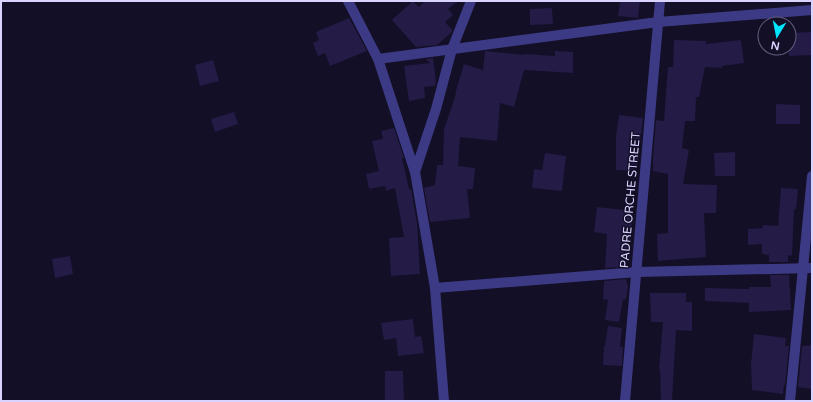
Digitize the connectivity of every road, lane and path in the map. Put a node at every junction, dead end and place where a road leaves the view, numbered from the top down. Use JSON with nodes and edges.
{"nodes":[{"id":1,"x":348,"y":1,"type":"edge"},
{"id":2,"x":471,"y":1,"type":"edge"},
{"id":3,"x":660,"y":1,"type":"edge"},
{"id":4,"x":812,"y":10,"type":"edge"},
{"id":5,"x":658,"y":22,"type":"junction"},
{"id":6,"x":452,"y":49,"type":"junction"},
{"id":7,"x":378,"y":59,"type":"junction"},
{"id":8,"x":415,"y":172,"type":"junction"},
{"id":9,"x":812,"y":176,"type":"edge"},
{"id":10,"x":808,"y":268,"type":"edge"},
{"id":11,"x":636,"y":272,"type":"junction"},
{"id":12,"x":435,"y":288,"type":"junction"},
{"id":13,"x":444,"y":401,"type":"edge"},
{"id":14,"x":625,"y":401,"type":"edge"},
{"id":15,"x":790,"y":401,"type":"edge"}],
"edges":[{"from":1,"to":7,"type":"street"},
{"from":2,"to":6,"type":"street"},
{"from":3,"to":5,"type":"street","name":"PADRE ORCHE STREET"},
{"from":4,"to":5,"type":"street"},
{"from":5,"to":6,"type":"street"},
{"from":5,"to":11,"type":"street","name":"PADRE ORCHE STREET"},
{"from":6,"to":7,"type":"street"},
{"from":6,"to":8,"type":"street"},
{"from":7,"to":8,"type":"street"},
{"from":8,"to":12,"type":"street"},
{"from":9,"to":10,"type":"street"},
{"from":10,"to":11,"type":"street"},
{"from":10,"to":15,"type":"street"},
{"from":11,"to":12,"type":"street"},
{"from":11,"to":14,"type":"street","name":"PADRE ORCHE STREET"},
{"from":12,"to":13,"type":"street"}]}
